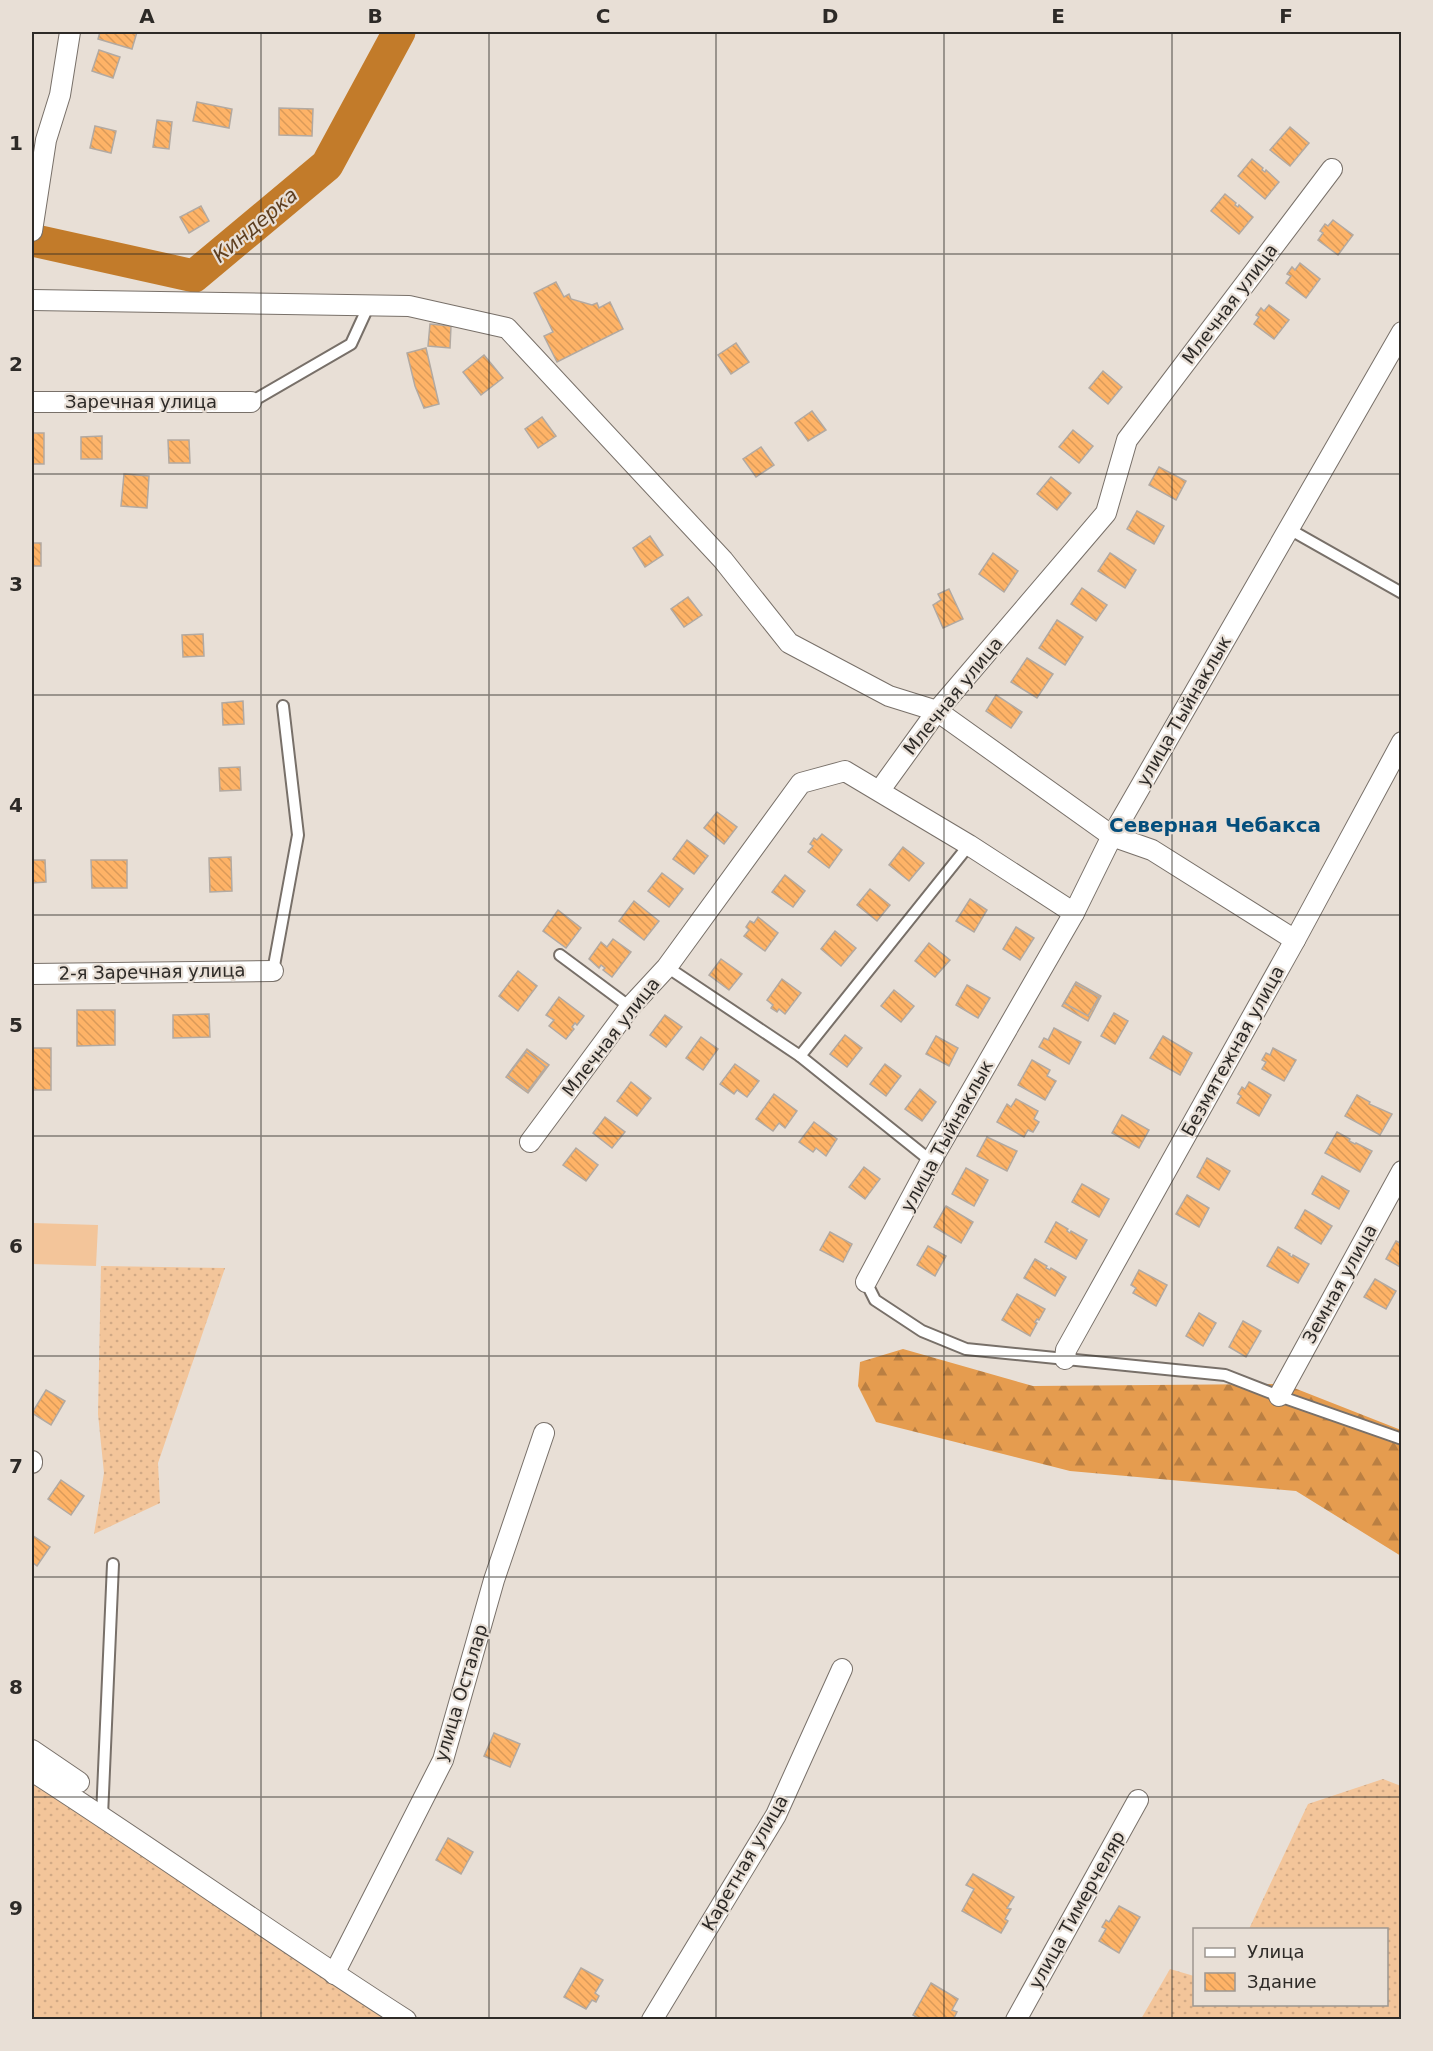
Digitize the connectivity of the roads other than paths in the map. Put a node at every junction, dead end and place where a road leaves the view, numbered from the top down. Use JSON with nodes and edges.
{"nodes":[{"id":1,"x":70,"y":32,"type":"edge"},
{"id":2,"x":39,"y":139,"type":"edge"},
{"id":3,"x":1332,"y":169,"type":"dead end"},
{"id":4,"x":32,"y":230,"type":"edge"},
{"id":5,"x":32,"y":300,"type":"edge"},
{"id":6,"x":368,"y":307,"type":"junction"},
{"id":7,"x":1401,"y":332,"type":"edge"},
{"id":8,"x":32,"y":402,"type":"edge"},
{"id":9,"x":251,"y":402,"type":"joint"},
{"id":10,"x":1288,"y":529,"type":"junction"},
{"id":11,"x":1401,"y":594,"type":"edge"},
{"id":12,"x":283,"y":706,"type":"dead end"},
{"id":13,"x":937,"y":711,"type":"junction"},
{"id":14,"x":1401,"y":742,"type":"edge"},
{"id":15,"x":880,"y":790,"type":"junction"},
{"id":16,"x":1112,"y":836,"type":"junction"},
{"id":17,"x":969,"y":845,"type":"junction"},
{"id":18,"x":1074,"y":913,"type":"junction"},
{"id":19,"x":1295,"y":940,"type":"junction"},
{"id":20,"x":560,"y":955,"type":"dead end"},
{"id":21,"x":667,"y":967,"type":"junction"},
{"id":22,"x":273,"y":971,"type":"joint"},
{"id":23,"x":32,"y":974,"type":"edge"},
{"id":24,"x":630,"y":1007,"type":"junction"},
{"id":25,"x":800,"y":1056,"type":"junction"},
{"id":26,"x":531,"y":1142,"type":"dead end"},
{"id":27,"x":931,"y":1161,"type":"junction"},
{"id":28,"x":1401,"y":1171,"type":"edge"},
{"id":29,"x":866,"y":1282,"type":"joint"},
{"id":30,"x":1065,"y":1359,"type":"junction"},
{"id":31,"x":1279,"y":1396,"type":"junction"},
{"id":32,"x":544,"y":1433,"type":"dead end"},
{"id":33,"x":1401,"y":1439,"type":"edge"},
{"id":34,"x":113,"y":1564,"type":"dead end"},
{"id":35,"x":842,"y":1669,"type":"dead end"},
{"id":36,"x":32,"y":1750,"type":"edge"},
{"id":37,"x":32,"y":1771,"type":"edge"},
{"id":38,"x":79,"y":1782,"type":"dead end"},
{"id":39,"x":1138,"y":1800,"type":"dead end"},
{"id":40,"x":102,"y":1816,"type":"junction"},
{"id":41,"x":334,"y":1974,"type":"junction"},
{"id":42,"x":406,"y":2019,"type":"edge"},
{"id":43,"x":652,"y":2019,"type":"edge"},
{"id":44,"x":1016,"y":2019,"type":"edge"}],
"edges":[{"from":1,"to":2,"type":"street"},
{"from":2,"to":4,"type":"street"},
{"from":3,"to":13,"type":"street","name":"Млечная улица"},
{"from":5,"to":6,"type":"street"},
{"from":6,"to":9,"type":"lane"},
{"from":6,"to":13,"type":"street"},
{"from":7,"to":10,"type":"street","name":"улица Тыйнаклык"},
{"from":8,"to":9,"type":"street","name":"Заречная улица"},
{"from":10,"to":11,"type":"lane"},
{"from":10,"to":16,"type":"street","name":"улица Тыйнаклык"},
{"from":12,"to":22,"type":"lane"},
{"from":13,"to":15,"type":"street","name":"Млечная улица"},
{"from":13,"to":16,"type":"street"},
{"from":14,"to":19,"type":"street","name":"Безмятежная улица"},
{"from":15,"to":17,"type":"street"},
{"from":15,"to":21,"type":"street","name":"Млечная улица"},
{"from":16,"to":18,"type":"street","name":"улица Тыйнаклык"},
{"from":16,"to":19,"type":"street"},
{"from":17,"to":18,"type":"street"},
{"from":17,"to":25,"type":"lane"},
{"from":18,"to":27,"type":"street","name":"улица Тыйнаклык"},
{"from":19,"to":30,"type":"street","name":"Безмятежная улица"},
{"from":20,"to":24,"type":"lane"},
{"from":21,"to":24,"type":"street","name":"Млечная улица"},
{"from":21,"to":25,"type":"lane"},
{"from":22,"to":23,"type":"street","name":"2-я Заречная улица"},
{"from":24,"to":26,"type":"street","name":"Млечная улица"},
{"from":25,"to":27,"type":"lane"},
{"from":27,"to":29,"type":"street","name":"улица Тыйнаклык"},
{"from":28,"to":31,"type":"street","name":"Земная улица"},
{"from":29,"to":30,"type":"lane"},
{"from":30,"to":31,"type":"lane"},
{"from":31,"to":33,"type":"lane"},
{"from":32,"to":41,"type":"street","name":"улица Осталар"},
{"from":34,"to":40,"type":"lane"},
{"from":35,"to":43,"type":"street","name":"Каретная улица"},
{"from":36,"to":38,"type":"street"},
{"from":37,"to":40,"type":"street"},
{"from":39,"to":44,"type":"street","name":"улица Тимерчеляр"},
{"from":40,"to":41,"type":"street"},
{"from":41,"to":42,"type":"street"}]}
